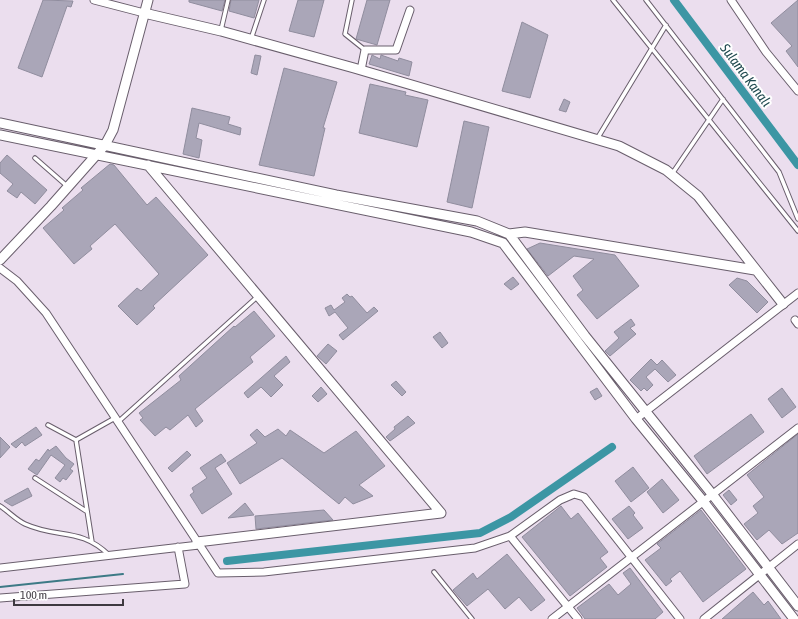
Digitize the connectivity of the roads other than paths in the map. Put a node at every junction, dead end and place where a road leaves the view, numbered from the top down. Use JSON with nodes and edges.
{"nodes":[{"id":1,"x":94,"y":0,"type":"edge"},
{"id":2,"x":148,"y":0,"type":"edge"},
{"id":3,"x":228,"y":0,"type":"edge"},
{"id":4,"x":264,"y":0,"type":"edge"},
{"id":5,"x":352,"y":0,"type":"edge"},
{"id":6,"x":614,"y":0,"type":"edge"},
{"id":7,"x":646,"y":0,"type":"edge"},
{"id":8,"x":731,"y":0,"type":"edge"},
{"id":9,"x":410,"y":10,"type":"dead end"},
{"id":10,"x":144,"y":13,"type":"junction"},
{"id":11,"x":666,"y":25,"type":"junction"},
{"id":12,"x":221,"y":31,"type":"junction"},
{"id":13,"x":251,"y":39,"type":"junction"},
{"id":14,"x":652,"y":48,"type":"junction"},
{"id":15,"x":365,"y":50,"type":"junction"},
{"id":16,"x":361,"y":70,"type":"junction"},
{"id":17,"x":798,"y":91,"type":"edge"},
{"id":18,"x":723,"y":99,"type":"junction"},
{"id":19,"x":709,"y":120,"type":"junction"},
{"id":20,"x":0,"y":123,"type":"edge"},
{"id":21,"x":0,"y":135,"type":"edge"},
{"id":22,"x":597,"y":140,"type":"junction"},
{"id":23,"x":105,"y":145,"type":"junction"},
{"id":24,"x":143,"y":153,"type":"junction"},
{"id":25,"x":96,"y":154,"type":"junction"},
{"id":26,"x":35,"y":158,"type":"dead end"},
{"id":27,"x":148,"y":166,"type":"junction"},
{"id":28,"x":672,"y":174,"type":"junction"},
{"id":29,"x":68,"y":187,"type":"junction"},
{"id":30,"x":798,"y":219,"type":"edge"},
{"id":31,"x":798,"y":231,"type":"edge"},
{"id":32,"x":509,"y":234,"type":"junction"},
{"id":33,"x":0,"y":260,"type":"edge"},
{"id":34,"x":0,"y":268,"type":"edge"},
{"id":35,"x":755,"y":270,"type":"junction"},
{"id":36,"x":798,"y":293,"type":"edge"},
{"id":37,"x":258,"y":296,"type":"junction"},
{"id":38,"x":783,"y":304,"type":"junction"},
{"id":39,"x":645,"y":412,"type":"junction"},
{"id":40,"x":636,"y":419,"type":"junction"},
{"id":41,"x":117,"y":420,"type":"junction"},
{"id":42,"x":48,"y":425,"type":"dead end"},
{"id":43,"x":798,"y":428,"type":"edge"},
{"id":44,"x":76,"y":440,"type":"junction"},
{"id":45,"x":35,"y":478,"type":"dead end"},
{"id":46,"x":712,"y":494,"type":"junction"},
{"id":47,"x":703,"y":501,"type":"junction"},
{"id":48,"x":0,"y":506,"type":"edge"},
{"id":49,"x":86,"y":511,"type":"junction"},
{"id":50,"x":510,"y":536,"type":"junction"},
{"id":51,"x":92,"y":542,"type":"junction"},
{"id":52,"x":198,"y":543,"type":"junction"},
{"id":53,"x":798,"y":544,"type":"edge"},
{"id":54,"x":178,"y":547,"type":"junction"},
{"id":55,"x":109,"y":555,"type":"junction"},
{"id":56,"x":632,"y":558,"type":"junction"},
{"id":57,"x":0,"y":568,"type":"edge"},
{"id":58,"x":768,"y":568,"type":"junction"},
{"id":59,"x":434,"y":572,"type":"dead end"},
{"id":60,"x":760,"y":574,"type":"junction"},
{"id":61,"x":0,"y":598,"type":"edge"},
{"id":62,"x":798,"y":606,"type":"edge"},
{"id":63,"x":568,"y":607,"type":"junction"},
{"id":64,"x":472,"y":619,"type":"edge"},
{"id":65,"x":552,"y":619,"type":"edge"},
{"id":66,"x":578,"y":619,"type":"edge"},
{"id":67,"x":680,"y":619,"type":"edge"},
{"id":68,"x":704,"y":619,"type":"edge"},
{"id":69,"x":794,"y":619,"type":"edge"}],
"edges":[{"from":1,"to":10,"type":"street"},
{"from":2,"to":10,"type":"street"},
{"from":3,"to":12,"type":"lane"},
{"from":4,"to":13,"type":"lane"},
{"from":5,"to":15,"type":"lane"},
{"from":6,"to":14,"type":"lane"},
{"from":7,"to":11,"type":"lane"},
{"from":8,"to":17,"type":"street"},
{"from":9,"to":15,"type":"street"},
{"from":10,"to":12,"type":"street"},
{"from":10,"to":23,"type":"street"},
{"from":11,"to":14,"type":"lane"},
{"from":11,"to":18,"type":"lane"},
{"from":12,"to":13,"type":"street"},
{"from":13,"to":16,"type":"street"},
{"from":14,"to":19,"type":"lane"},
{"from":14,"to":22,"type":"lane"},
{"from":15,"to":16,"type":"street"},
{"from":16,"to":22,"type":"street"},
{"from":18,"to":19,"type":"lane"},
{"from":18,"to":30,"type":"lane"},
{"from":19,"to":28,"type":"lane"},
{"from":19,"to":31,"type":"lane"},
{"from":20,"to":23,"type":"street"},
{"from":21,"to":25,"type":"street"},
{"from":22,"to":28,"type":"street"},
{"from":23,"to":24,"type":"street"},
{"from":23,"to":25,"type":"street"},
{"from":24,"to":27,"type":"street"},
{"from":24,"to":32,"type":"street"},
{"from":25,"to":27,"type":"street"},
{"from":25,"to":29,"type":"street"},
{"from":26,"to":29,"type":"lane"},
{"from":27,"to":37,"type":"street"},
{"from":27,"to":40,"type":"street"},
{"from":28,"to":35,"type":"street"},
{"from":29,"to":33,"type":"street"},
{"from":32,"to":35,"type":"street"},
{"from":32,"to":39,"type":"street"},
{"from":34,"to":41,"type":"street"},
{"from":35,"to":38,"type":"street"},
{"from":36,"to":38,"type":"street"},
{"from":37,"to":41,"type":"lane"},
{"from":37,"to":52,"type":"street"},
{"from":38,"to":39,"type":"street"},
{"from":39,"to":40,"type":"street"},
{"from":39,"to":46,"type":"street"},
{"from":40,"to":47,"type":"street"},
{"from":41,"to":44,"type":"lane"},
{"from":41,"to":52,"type":"street"},
{"from":42,"to":44,"type":"lane"},
{"from":43,"to":46,"type":"street"},
{"from":44,"to":49,"type":"lane"},
{"from":45,"to":49,"type":"lane"},
{"from":46,"to":47,"type":"street"},
{"from":46,"to":58,"type":"street"},
{"from":47,"to":56,"type":"street"},
{"from":47,"to":60,"type":"street"},
{"from":48,"to":51,"type":"lane"},
{"from":49,"to":51,"type":"lane"},
{"from":50,"to":52,"type":"street"},
{"from":50,"to":56,"type":"street"},
{"from":50,"to":63,"type":"street"},
{"from":51,"to":55,"type":"lane"},
{"from":52,"to":54,"type":"street"},
{"from":53,"to":58,"type":"street"},
{"from":54,"to":55,"type":"street"},
{"from":54,"to":61,"type":"street"},
{"from":55,"to":57,"type":"street"},
{"from":56,"to":63,"type":"street"},
{"from":56,"to":67,"type":"street"},
{"from":58,"to":60,"type":"street"},
{"from":58,"to":62,"type":"street"},
{"from":59,"to":64,"type":"lane"},
{"from":60,"to":68,"type":"street"},
{"from":60,"to":69,"type":"street"},
{"from":63,"to":65,"type":"street"},
{"from":63,"to":66,"type":"street"}]}
